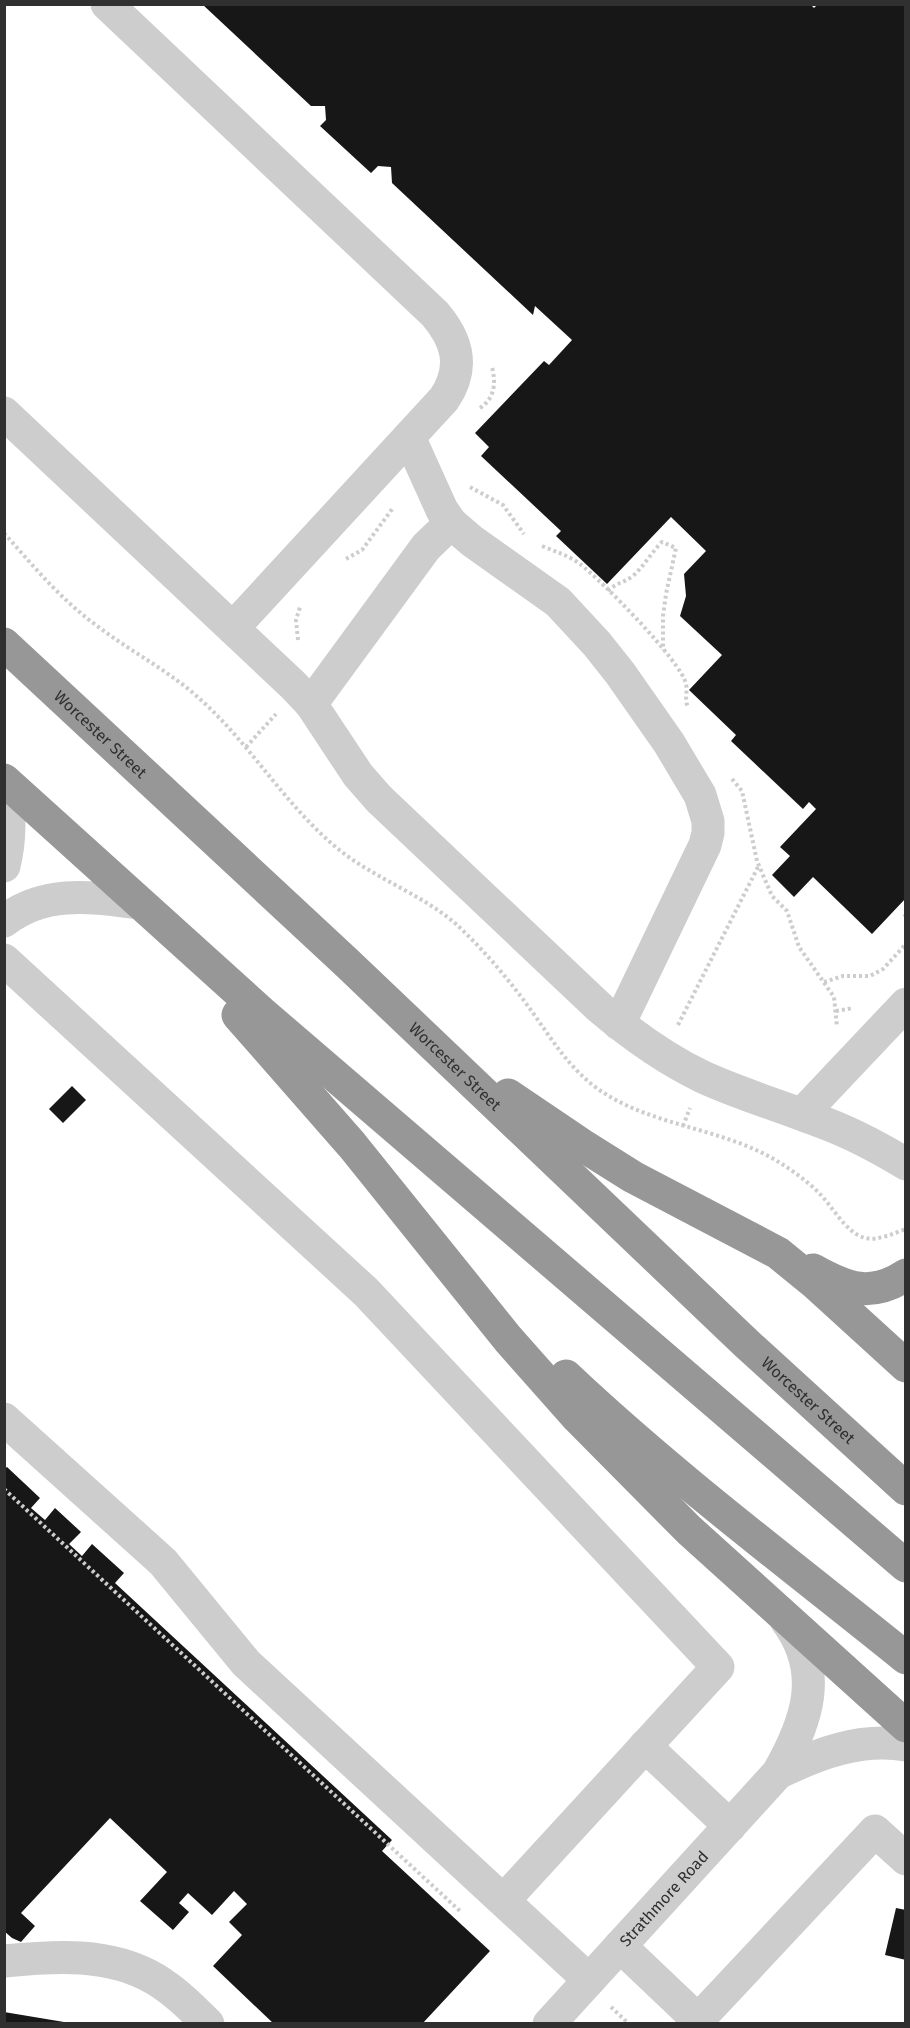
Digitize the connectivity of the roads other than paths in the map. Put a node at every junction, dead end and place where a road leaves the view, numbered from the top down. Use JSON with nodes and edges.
{"nodes":[{"id":1,"x":107,"y":4,"type":"edge"},
{"id":2,"x":4,"y":413,"type":"edge"},
{"id":3,"x":409,"y":437,"type":"junction"},
{"id":4,"x":452,"y":523,"type":"junction"},
{"id":5,"x":233,"y":628,"type":"junction"},
{"id":6,"x":4,"y":644,"type":"edge"},
{"id":7,"x":311,"y":704,"type":"junction"},
{"id":8,"x":4,"y":780,"type":"edge"},
{"id":9,"x":4,"y":790,"type":"edge"},
{"id":10,"x":4,"y":866,"type":"edge"},
{"id":11,"x":140,"y":903,"type":"junction"},
{"id":12,"x":4,"y":921,"type":"edge"},
{"id":13,"x":4,"y":960,"type":"edge"},
{"id":14,"x":346,"y":962,"type":"junction"},
{"id":15,"x":906,"y":1004,"type":"edge"},
{"id":16,"x":619,"y":1024,"type":"junction"},
{"id":17,"x":802,"y":1114,"type":"junction"},
{"id":18,"x":906,"y":1164,"type":"edge"},
{"id":19,"x":422,"y":1233,"type":"junction"},
{"id":20,"x":762,"y":1243,"type":"junction"},
{"id":21,"x":906,"y":1275,"type":"edge"},
{"id":22,"x":906,"y":1366,"type":"edge"},
{"id":23,"x":4,"y":1419,"type":"edge"},
{"id":24,"x":906,"y":1489,"type":"edge"},
{"id":25,"x":906,"y":1566,"type":"edge"},
{"id":26,"x":782,"y":1614,"type":"junction"},
{"id":27,"x":906,"y":1658,"type":"edge"},
{"id":28,"x":906,"y":1726,"type":"edge"},
{"id":29,"x":906,"y":1745,"type":"edge"},
{"id":30,"x":645,"y":1746,"type":"junction"},
{"id":31,"x":778,"y":1773,"type":"junction"},
{"id":32,"x":730,"y":1826,"type":"junction"},
{"id":33,"x":906,"y":1858,"type":"edge"},
{"id":34,"x":504,"y":1900,"type":"junction"},
{"id":35,"x":620,"y":1946,"type":"junction"},
{"id":36,"x":4,"y":1961,"type":"edge"},
{"id":37,"x":599,"y":1992,"type":"junction"},
{"id":38,"x":191,"y":2017,"type":"edge"},
{"id":39,"x":700,"y":2022,"type":"edge"},
{"id":40,"x":549,"y":2024,"type":"edge"}],
"edges":[{"from":1,"to":3,"type":"street"},
{"from":2,"to":5,"type":"street"},
{"from":3,"to":4,"type":"street"},
{"from":3,"to":5,"type":"street"},
{"from":4,"to":7,"type":"street"},
{"from":4,"to":16,"type":"street"},
{"from":5,"to":7,"type":"street"},
{"from":6,"to":14,"type":"highway","name":"Worcester Street"},
{"from":7,"to":16,"type":"street"},
{"from":8,"to":11,"type":"highway"},
{"from":9,"to":10,"type":"street"},
{"from":11,"to":12,"type":"street"},
{"from":11,"to":19,"type":"highway"},
{"from":11,"to":25,"type":"highway"},
{"from":13,"to":30,"type":"street"},
{"from":14,"to":20,"type":"highway"},
{"from":14,"to":24,"type":"highway","name":"Worcester Street"},
{"from":15,"to":17,"type":"street"},
{"from":16,"to":17,"type":"street"},
{"from":17,"to":18,"type":"street"},
{"from":19,"to":26,"type":"highway"},
{"from":19,"to":27,"type":"highway"},
{"from":20,"to":21,"type":"highway"},
{"from":20,"to":22,"type":"highway"},
{"from":23,"to":34,"type":"street"},
{"from":26,"to":28,"type":"highway"},
{"from":26,"to":31,"type":"street","name":"Strathmore Road"},
{"from":29,"to":31,"type":"street","name":"Strathmore Road"},
{"from":30,"to":32,"type":"street"},
{"from":30,"to":34,"type":"street"},
{"from":31,"to":32,"type":"street","name":"Strathmore Road"},
{"from":32,"to":35,"type":"street","name":"Strathmore Road"},
{"from":33,"to":39,"type":"street"},
{"from":34,"to":37,"type":"street"},
{"from":35,"to":37,"type":"street","name":"Strathmore Road"},
{"from":35,"to":39,"type":"street"},
{"from":36,"to":38,"type":"street"},
{"from":37,"to":40,"type":"street","name":"Strathmore Road"}]}
